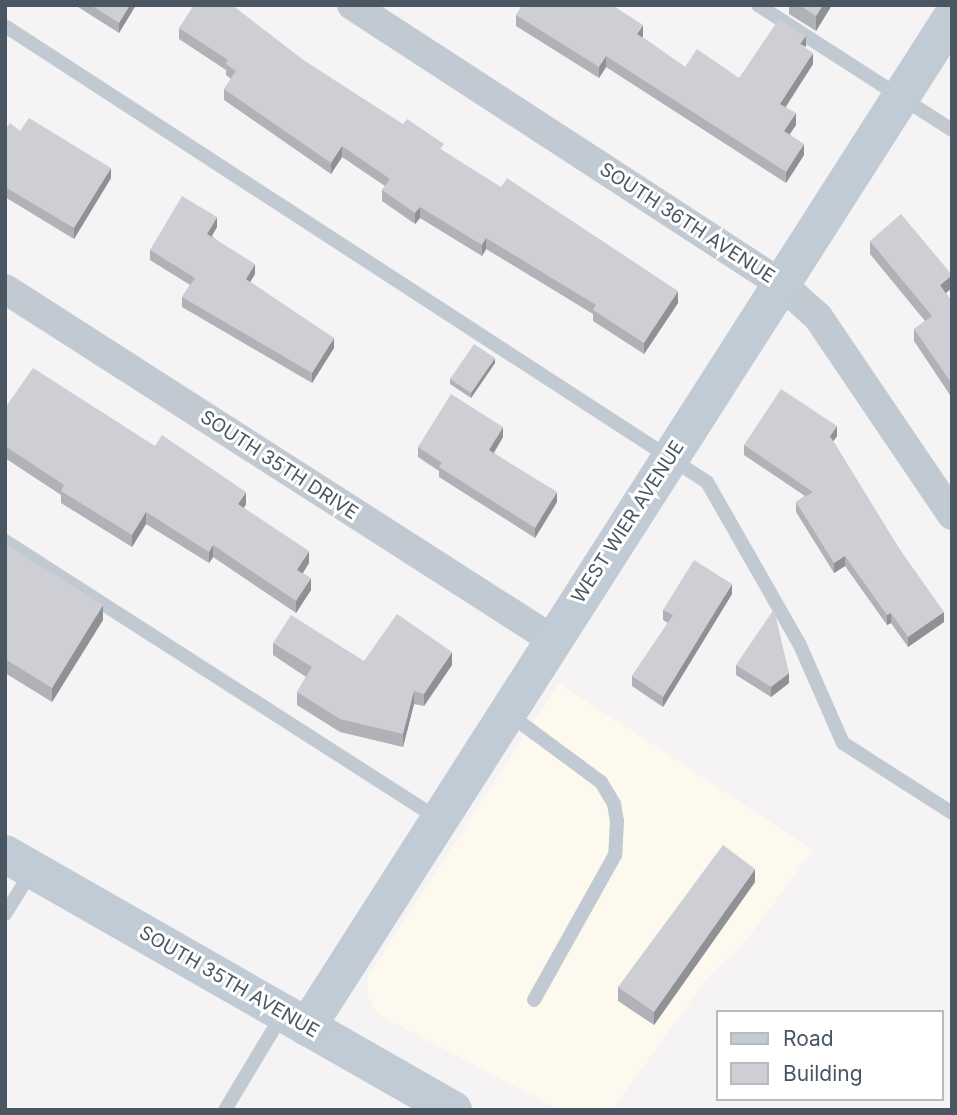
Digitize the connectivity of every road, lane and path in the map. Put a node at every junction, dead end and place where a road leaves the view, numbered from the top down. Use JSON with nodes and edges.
{"nodes":[{"id":1,"x":352,"y":5,"type":"edge"},
{"id":2,"x":758,"y":5,"type":"edge"},
{"id":3,"x":952,"y":17,"type":"edge"},
{"id":4,"x":5,"y":26,"type":"edge"},
{"id":5,"x":901,"y":96,"type":"junction"},
{"id":6,"x":952,"y":130,"type":"edge"},
{"id":7,"x":781,"y":284,"type":"junction"},
{"id":8,"x":5,"y":289,"type":"edge"},
{"id":9,"x":669,"y":459,"type":"junction"},
{"id":10,"x":952,"y":515,"type":"edge"},
{"id":11,"x":5,"y":541,"type":"edge"},
{"id":12,"x":553,"y":640,"type":"junction"},
{"id":13,"x":506,"y":712,"type":"junction"},
{"id":14,"x":952,"y":813,"type":"edge"},
{"id":15,"x":437,"y":818,"type":"junction"},
{"id":16,"x":19,"y":862,"type":"edge"},
{"id":17,"x":5,"y":915,"type":"edge"},
{"id":18,"x":534,"y":1000,"type":"dead end"},
{"id":19,"x":295,"y":1020,"type":"junction"},
{"id":20,"x":225,"y":1110,"type":"edge"},
{"id":21,"x":453,"y":1110,"type":"edge"}],
"edges":[{"from":1,"to":7,"type":"street","name":"SOUTH 36TH AVENUE"},
{"from":2,"to":5,"type":"lane"},
{"from":3,"to":5,"type":"street","name":"WEST WIER AVENUE"},
{"from":4,"to":9,"type":"lane"},
{"from":5,"to":6,"type":"lane"},
{"from":5,"to":7,"type":"street","name":"WEST WIER AVENUE"},
{"from":7,"to":9,"type":"street","name":"WEST WIER AVENUE"},
{"from":7,"to":10,"type":"street","name":"SOUTH 36TH AVENUE"},
{"from":8,"to":12,"type":"street","name":"SOUTH 35TH DRIVE"},
{"from":9,"to":12,"type":"street","name":"WEST WIER AVENUE"},
{"from":9,"to":14,"type":"lane"},
{"from":11,"to":15,"type":"lane"},
{"from":12,"to":13,"type":"street","name":"WEST WIER AVENUE"},
{"from":13,"to":15,"type":"street","name":"WEST WIER AVENUE"},
{"from":13,"to":18,"type":"lane"},
{"from":15,"to":19,"type":"street","name":"WEST WIER AVENUE"},
{"from":16,"to":17,"type":"lane"},
{"from":16,"to":19,"type":"street","name":"SOUTH 35TH AVENUE"},
{"from":19,"to":20,"type":"lane"},
{"from":19,"to":21,"type":"street","name":"SOUTH 35TH AVENUE"}]}
